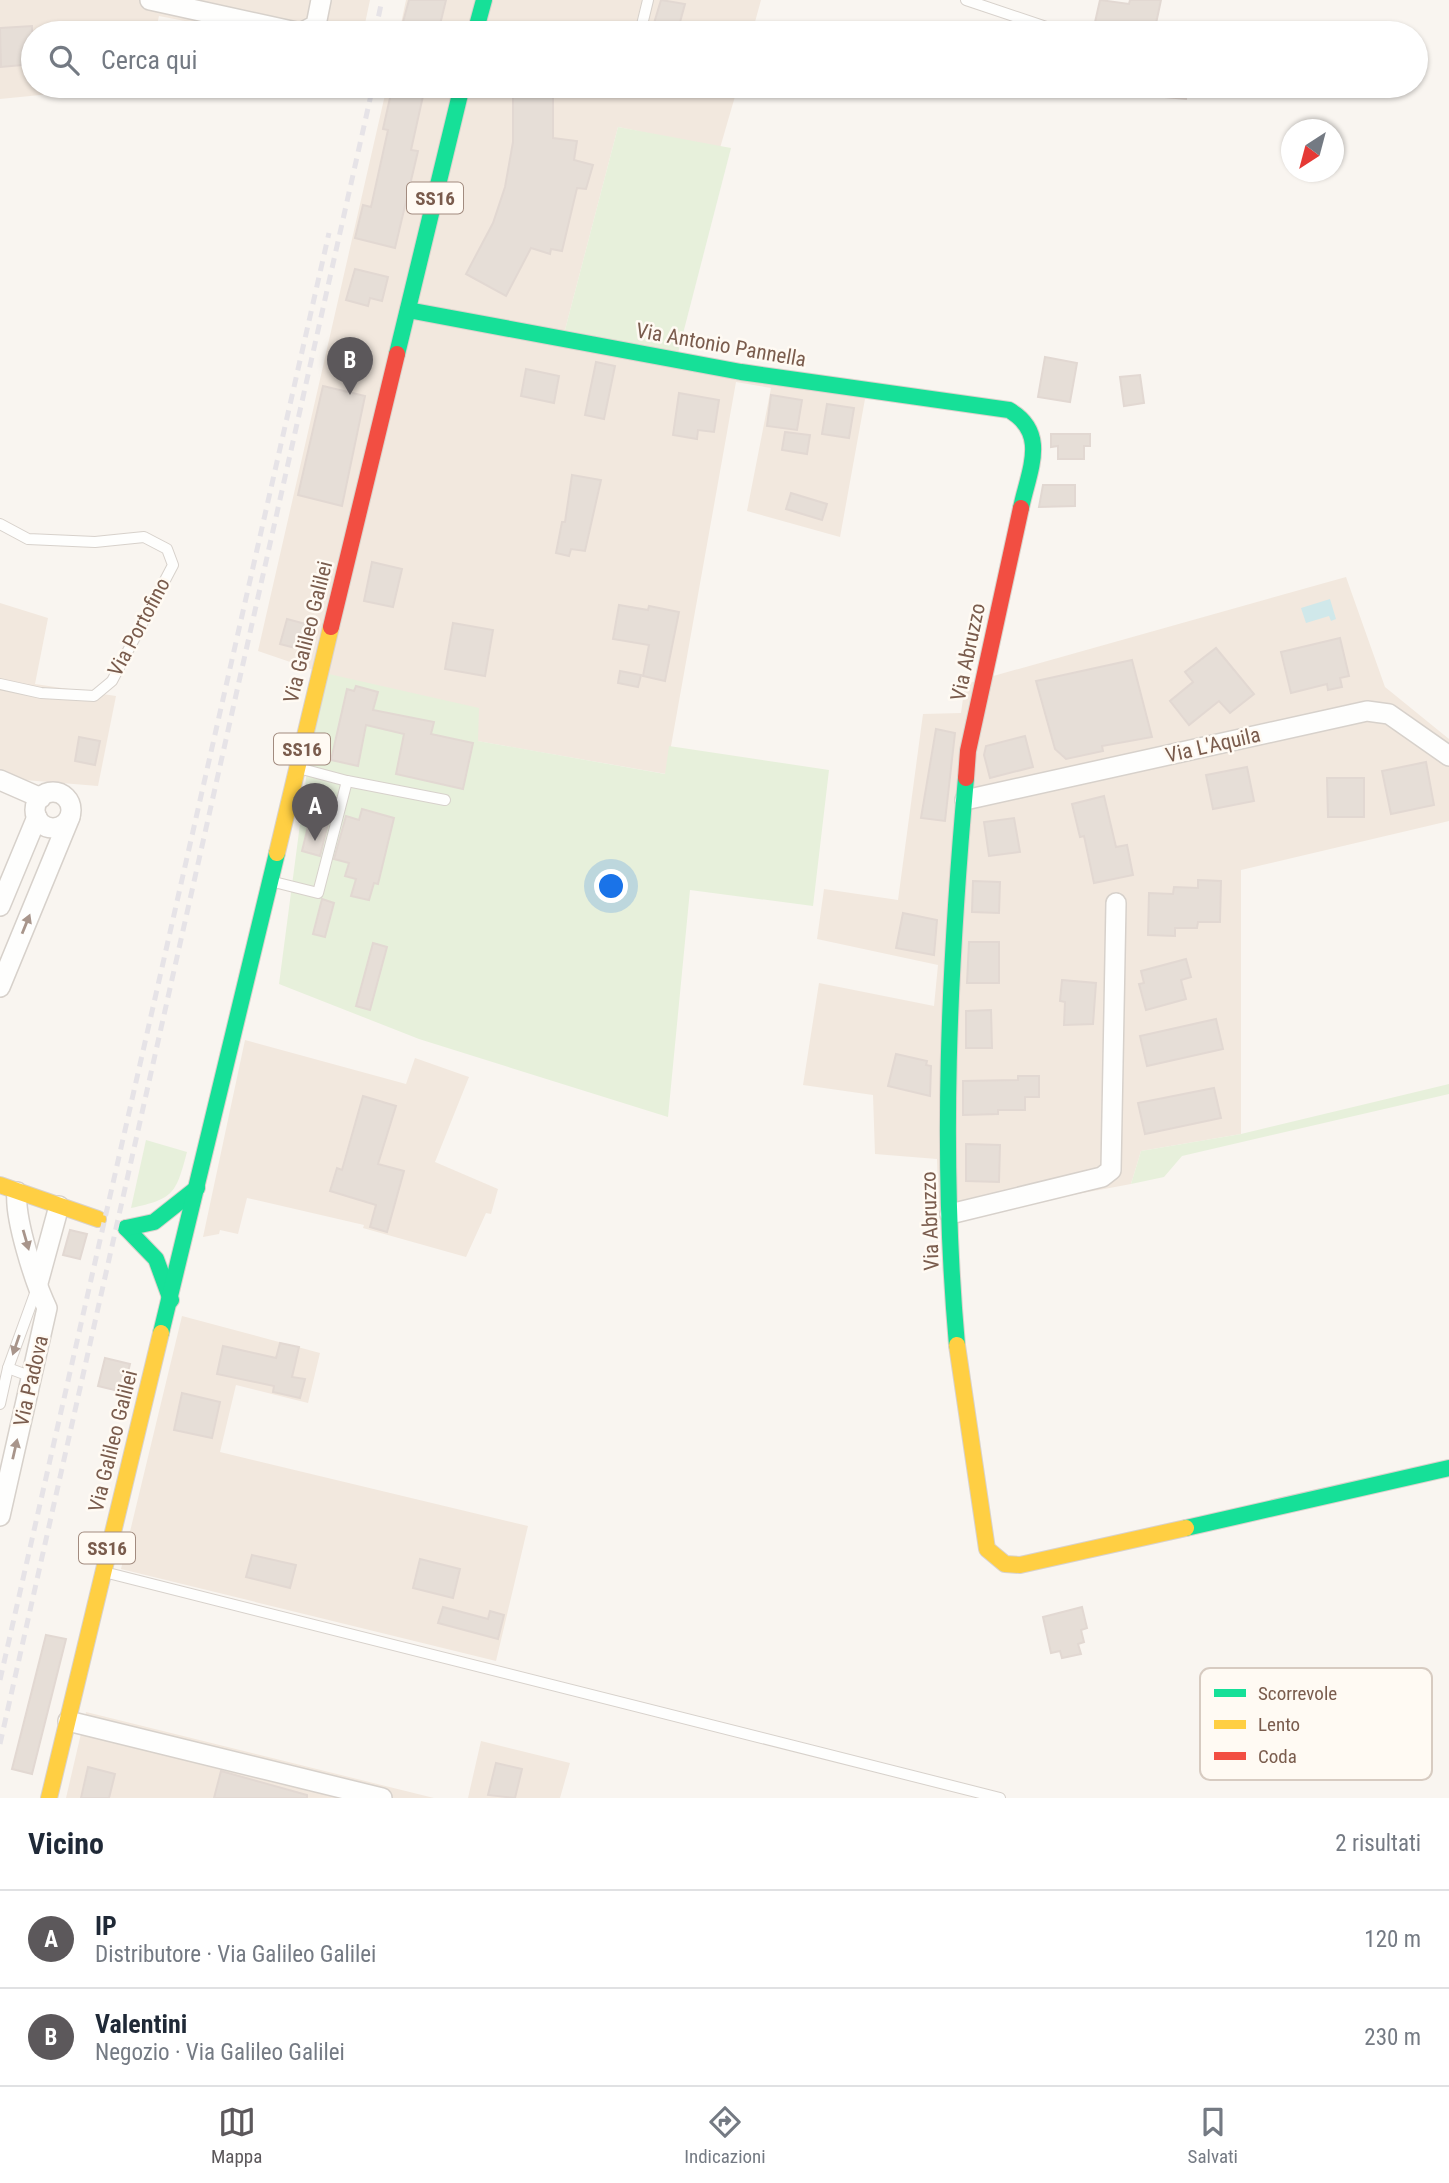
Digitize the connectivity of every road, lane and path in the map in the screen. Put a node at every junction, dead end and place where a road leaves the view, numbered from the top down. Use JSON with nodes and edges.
{"nodes":[{"id":1,"x":150,"y":0,"type":"edge"},
{"id":2,"x":321,"y":0,"type":"edge"},
{"id":3,"x":484,"y":0,"type":"edge"},
{"id":4,"x":648,"y":0,"type":"edge"},
{"id":5,"x":966,"y":0,"type":"edge"},
{"id":6,"x":246,"y":21,"type":"edge"},
{"id":7,"x":317,"y":21,"type":"edge"},
{"id":8,"x":478,"y":21,"type":"edge"},
{"id":9,"x":643,"y":21,"type":"edge"},
{"id":10,"x":1028,"y":21,"type":"edge"},
{"id":11,"x":459,"y":98,"type":"edge"},
{"id":12,"x":408,"y":310,"type":"junction"},
{"id":13,"x":1026,"y":420,"type":"joint"},
{"id":14,"x":0,"y":524,"type":"edge"},
{"id":15,"x":0,"y":684,"type":"edge"},
{"id":16,"x":1449,"y":756,"type":"edge"},
{"id":17,"x":297,"y":768,"type":"junction"},
{"id":18,"x":0,"y":780,"type":"edge"},
{"id":19,"x":347,"y":781,"type":"junction"},
{"id":20,"x":41,"y":797,"type":"junction"},
{"id":21,"x":445,"y":800,"type":"dead end"},
{"id":22,"x":965,"y":800,"type":"junction"},
{"id":23,"x":37,"y":817,"type":"junction"},
{"id":24,"x":70,"y":817,"type":"junction"},
{"id":25,"x":270,"y":881,"type":"junction"},
{"id":26,"x":1116,"y":902,"type":"dead end"},
{"id":27,"x":0,"y":905,"type":"edge"},
{"id":28,"x":0,"y":987,"type":"edge"},
{"id":29,"x":9,"y":1188,"type":"edge"},
{"id":30,"x":197,"y":1188,"type":"junction"},
{"id":31,"x":59,"y":1206,"type":"junction"},
{"id":32,"x":950,"y":1214,"type":"junction"},
{"id":33,"x":98,"y":1219,"type":"dead end"},
{"id":34,"x":154,"y":1222,"type":"junction"},
{"id":35,"x":147,"y":1246,"type":"junction"},
{"id":36,"x":183,"y":1246,"type":"junction"},
{"id":37,"x":37,"y":1288,"type":"junction"},
{"id":38,"x":171,"y":1300,"type":"junction"},
{"id":39,"x":8,"y":1368,"type":"junction"},
{"id":40,"x":32,"y":1377,"type":"junction"},
{"id":41,"x":0,"y":1404,"type":"edge"},
{"id":42,"x":1449,"y":1468,"type":"edge"},
{"id":43,"x":0,"y":1516,"type":"edge"},
{"id":44,"x":102,"y":1571,"type":"junction"},
{"id":45,"x":68,"y":1721,"type":"junction"},
{"id":46,"x":49,"y":1798,"type":"edge"},
{"id":47,"x":382,"y":1798,"type":"edge"},
{"id":48,"x":1000,"y":1798,"type":"edge"}],
"edges":[{"from":1,"to":6,"type":"street"},
{"from":2,"to":7,"type":"street"},
{"from":3,"to":8,"type":"street"},
{"from":4,"to":9,"type":"lane"},
{"from":5,"to":10,"type":"lane"},
{"from":11,"to":12,"type":"street","name":"Via Galileo Galilei","number":"SS16"},
{"from":12,"to":13,"type":"street","name":"Via Antonio Pannella"},
{"from":12,"to":17,"type":"street","name":"Via Galileo Galilei","number":"SS16"},
{"from":13,"to":22,"type":"street","name":"Via Abruzzo"},
{"from":14,"to":15,"type":"lane","name":"Via Portofino"},
{"from":16,"to":22,"type":"street","name":"Via L'Aquila"},
{"from":17,"to":19,"type":"lane"},
{"from":17,"to":25,"type":"street","name":"Via Galileo Galilei","number":"SS16"},
{"from":18,"to":20,"type":"street"},
{"from":19,"to":21,"type":"lane"},
{"from":19,"to":25,"type":"lane"},
{"from":20,"to":23,"type":"street"},
{"from":20,"to":24,"type":"street"},
{"from":22,"to":32,"type":"street","name":"Via Abruzzo"},
{"from":23,"to":24,"type":"street"},
{"from":23,"to":27,"type":"street"},
{"from":28,"to":24,"type":"street","one_way":true},
{"from":25,"to":30,"type":"street","name":"Via Galileo Galilei","number":"SS16"},
{"from":26,"to":32,"type":"street"},
{"from":29,"to":31,"type":"street"},
{"from":29,"to":37,"type":"street","name":"Via Padova","one_way":true},
{"from":30,"to":34,"type":"street"},
{"from":30,"to":36,"type":"street","number":"SS16"},
{"from":31,"to":33,"type":"street"},
{"from":31,"to":37,"type":"street","name":"Via Padova"},
{"from":32,"to":42,"type":"street","name":"Via Abruzzo"},
{"from":34,"to":35,"type":"street"},
{"from":34,"to":36,"type":"street"},
{"from":35,"to":36,"type":"street"},
{"from":35,"to":38,"type":"street"},
{"from":36,"to":38,"type":"street","number":"SS16"},
{"from":37,"to":39,"type":"lane","one_way":true},
{"from":37,"to":40,"type":"street","name":"Via Padova"},
{"from":38,"to":44,"type":"street","name":"Via Galileo Galilei","number":"SS16"},
{"from":39,"to":40,"type":"lane"},
{"from":39,"to":41,"type":"lane"},
{"from":43,"to":40,"type":"street","name":"Via Padova","one_way":true},
{"from":44,"to":45,"type":"street","name":"Via Galileo Galilei","number":"SS16"},
{"from":44,"to":48,"type":"lane"},
{"from":45,"to":46,"type":"street","name":"Via Galileo Galilei","number":"SS16"},
{"from":45,"to":47,"type":"street"}]}
